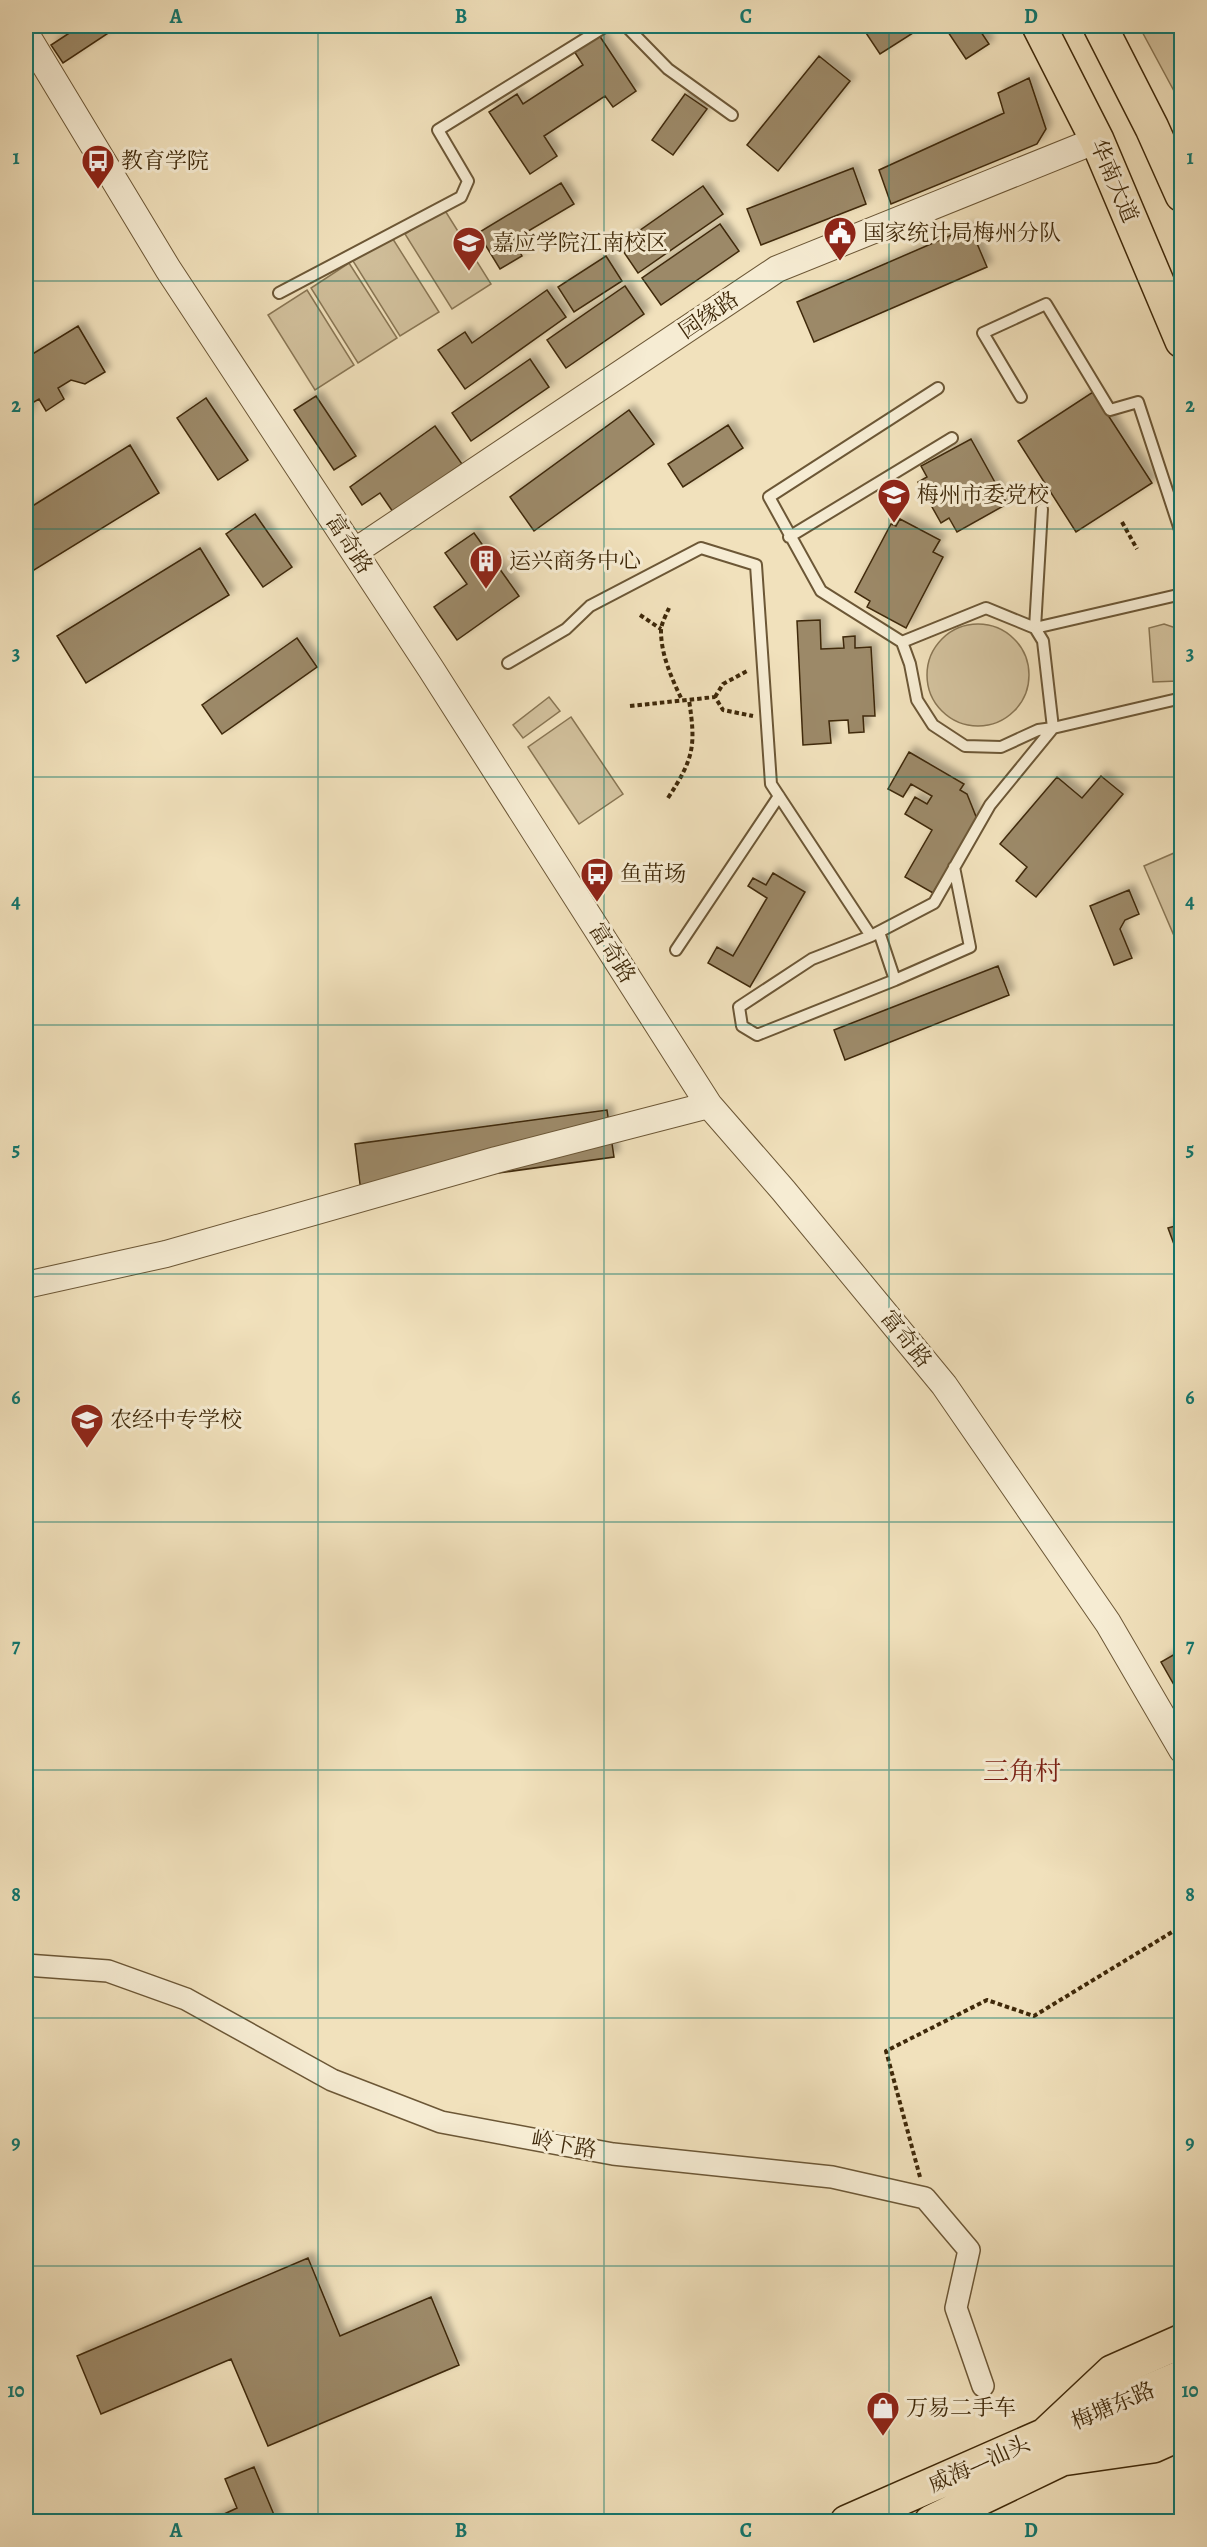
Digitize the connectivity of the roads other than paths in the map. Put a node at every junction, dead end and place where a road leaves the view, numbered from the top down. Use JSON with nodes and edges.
{"nodes":[{"id":1,"x":606,"y":26,"type":"edge"},
{"id":2,"x":626,"y":26,"type":"edge"},
{"id":3,"x":1039,"y":26,"type":"edge"},
{"id":4,"x":1100,"y":26,"type":"edge"},
{"id":5,"x":26,"y":34,"type":"edge"},
{"id":6,"x":732,"y":115,"type":"dead end"},
{"id":7,"x":1097,"y":140,"type":"junction"},
{"id":8,"x":1182,"y":195,"type":"edge"},
{"id":9,"x":279,"y":293,"type":"dead end"},
{"id":10,"x":1182,"y":341,"type":"edge"},
{"id":11,"x":938,"y":388,"type":"dead end"},
{"id":12,"x":1021,"y":397,"type":"dead end"},
{"id":13,"x":952,"y":438,"type":"dead end"},
{"id":14,"x":1042,"y":509,"type":"dead end"},
{"id":15,"x":1182,"y":536,"type":"edge"},
{"id":16,"x":789,"y":537,"type":"junction"},
{"id":17,"x":354,"y":552,"type":"junction"},
{"id":18,"x":1182,"y":594,"type":"edge"},
{"id":19,"x":1035,"y":628,"type":"junction"},
{"id":20,"x":902,"y":642,"type":"junction"},
{"id":21,"x":508,"y":663,"type":"dead end"},
{"id":22,"x":1182,"y":698,"type":"edge"},
{"id":23,"x":1053,"y":728,"type":"junction"},
{"id":24,"x":779,"y":796,"type":"junction"},
{"id":25,"x":954,"y":867,"type":"junction"},
{"id":26,"x":875,"y":934,"type":"junction"},
{"id":27,"x":676,"y":950,"type":"dead end"},
{"id":28,"x":895,"y":980,"type":"junction"},
{"id":29,"x":709,"y":1105,"type":"junction"},
{"id":30,"x":26,"y":1285,"type":"edge"},
{"id":31,"x":1182,"y":1750,"type":"edge"},
{"id":32,"x":26,"y":1965,"type":"edge"},
{"id":33,"x":1182,"y":2341,"type":"edge"},
{"id":34,"x":1182,"y":2377,"type":"edge"},
{"id":35,"x":983,"y":2386,"type":"dead end"},
{"id":36,"x":1182,"y":2408,"type":"edge"},
{"id":37,"x":1182,"y":2433,"type":"edge"},
{"id":38,"x":1054,"y":2447,"type":"junction"},
{"id":39,"x":847,"y":2522,"type":"edge"},
{"id":40,"x":931,"y":2522,"type":"edge"}],
"edges":[{"from":1,"to":9,"type":"lane"},
{"from":2,"to":6,"type":"lane"},
{"from":3,"to":7,"type":"main road","name":"华南大道"},
{"from":4,"to":8,"type":"main road"},
{"from":5,"to":17,"type":"street","name":"富奇路"},
{"from":7,"to":10,"type":"main road","name":"华南大道"},
{"from":7,"to":17,"type":"street","name":"园缘路"},
{"from":11,"to":16,"type":"lane"},
{"from":12,"to":15,"type":"lane"},
{"from":13,"to":16,"type":"lane"},
{"from":14,"to":19,"type":"lane"},
{"from":16,"to":20,"type":"lane"},
{"from":17,"to":29,"type":"street","name":"富奇路"},
{"from":18,"to":19,"type":"lane"},
{"from":19,"to":20,"type":"lane"},
{"from":19,"to":23,"type":"lane"},
{"from":20,"to":23,"type":"lane"},
{"from":21,"to":24,"type":"lane"},
{"from":22,"to":23,"type":"lane"},
{"from":23,"to":25,"type":"lane"},
{"from":24,"to":26,"type":"lane"},
{"from":24,"to":27,"type":"lane"},
{"from":25,"to":26,"type":"lane"},
{"from":25,"to":28,"type":"lane"},
{"from":26,"to":28,"type":"lane"},
{"from":26,"to":28,"type":"lane"},
{"from":29,"to":30,"type":"street"},
{"from":29,"to":31,"type":"street","name":"富奇路"},
{"from":32,"to":35,"type":"street","name":"岭下路"},
{"from":33,"to":38,"type":"main road"},
{"from":34,"to":38,"type":"main road","name":"梅塘东路"},
{"from":36,"to":38,"type":"main road","name":"梅塘东路"},
{"from":37,"to":38,"type":"main road"},
{"from":38,"to":39,"type":"main road","name":"威海—汕头"},
{"from":38,"to":40,"type":"main road","name":"威海—汕头"}]}
